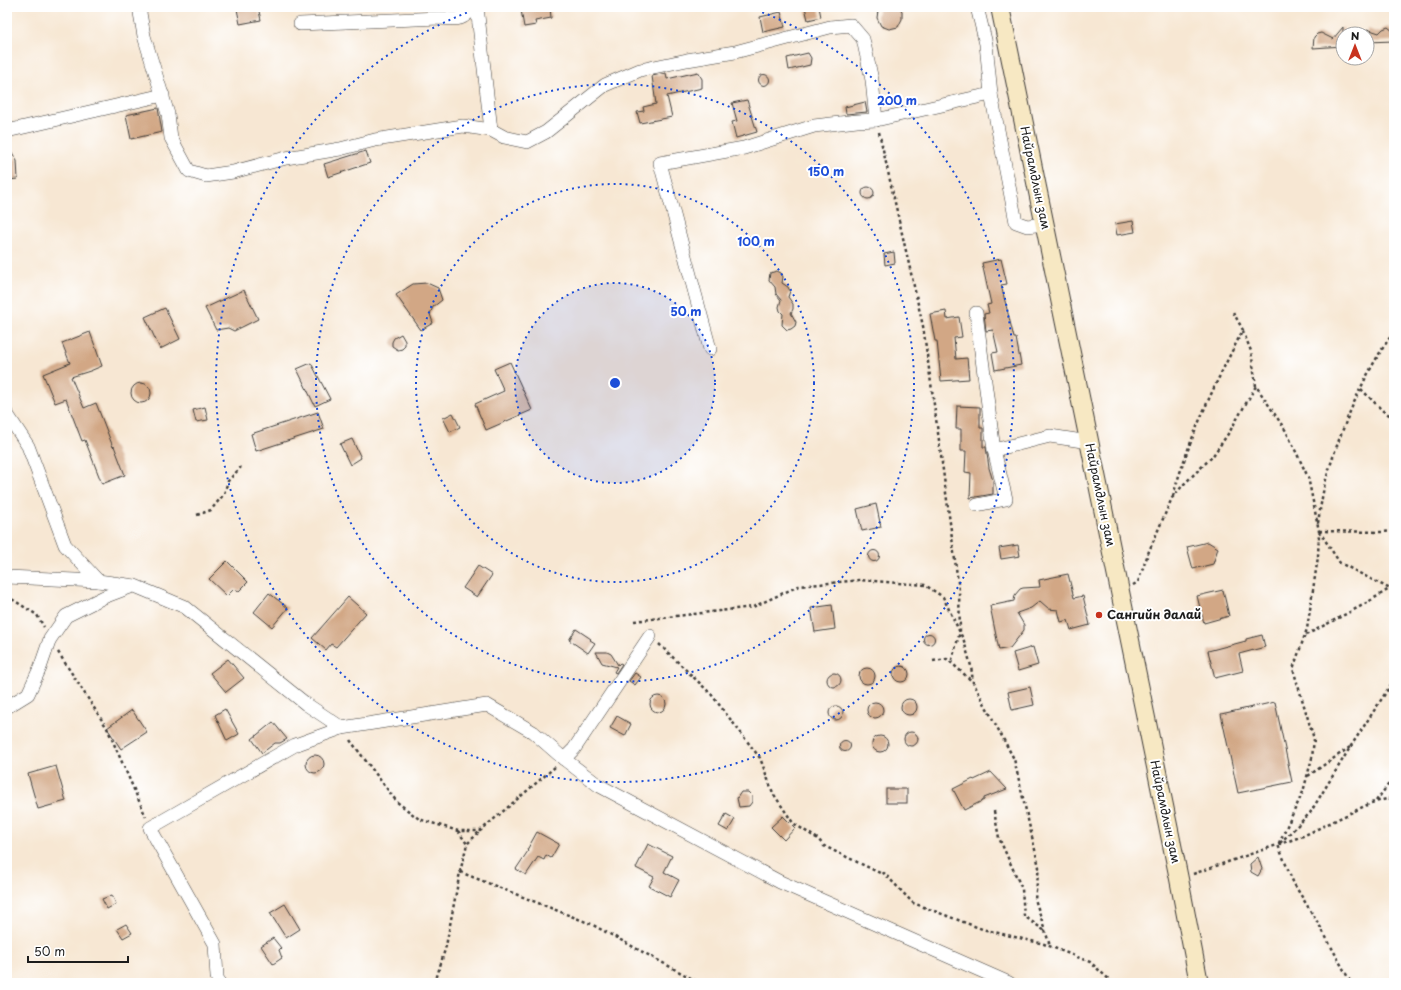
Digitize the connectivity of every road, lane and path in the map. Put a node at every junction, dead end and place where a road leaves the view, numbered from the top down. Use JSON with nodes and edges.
{"nodes":[{"id":1,"x":140,"y":7,"type":"edge"},
{"id":2,"x":474,"y":7,"type":"edge"},
{"id":3,"x":477,"y":7,"type":"edge"},
{"id":4,"x":977,"y":7,"type":"edge"},
{"id":5,"x":1000,"y":7,"type":"edge"},
{"id":6,"x":300,"y":24,"type":"dead end"},
{"id":7,"x":991,"y":94,"type":"junction"},
{"id":8,"x":163,"y":95,"type":"junction"},
{"id":9,"x":876,"y":120,"type":"junction"},
{"id":10,"x":7,"y":130,"type":"edge"},
{"id":11,"x":491,"y":130,"type":"junction"},
{"id":12,"x":1044,"y":224,"type":"junction"},
{"id":13,"x":1233,"y":312,"type":"dead end"},
{"id":14,"x":976,"y":313,"type":"dead end"},
{"id":15,"x":1243,"y":330,"type":"junction"},
{"id":16,"x":1394,"y":332,"type":"edge"},
{"id":17,"x":710,"y":349,"type":"dead end"},
{"id":18,"x":1256,"y":386,"type":"junction"},
{"id":19,"x":1361,"y":389,"type":"junction"},
{"id":20,"x":7,"y":414,"type":"edge"},
{"id":21,"x":1394,"y":418,"type":"edge"},
{"id":22,"x":1089,"y":442,"type":"junction"},
{"id":23,"x":994,"y":450,"type":"junction"},
{"id":24,"x":241,"y":467,"type":"dead end"},
{"id":25,"x":1172,"y":498,"type":"junction"},
{"id":26,"x":977,"y":505,"type":"dead end"},
{"id":27,"x":197,"y":515,"type":"dead end"},
{"id":28,"x":1318,"y":525,"type":"junction"},
{"id":29,"x":1319,"y":531,"type":"junction"},
{"id":30,"x":1394,"y":531,"type":"edge"},
{"id":31,"x":7,"y":577,"type":"edge"},
{"id":32,"x":98,"y":581,"type":"junction"},
{"id":33,"x":135,"y":586,"type":"junction"},
{"id":34,"x":1394,"y":586,"type":"edge"},
{"id":35,"x":1394,"y":591,"type":"edge"},
{"id":36,"x":1120,"y":592,"type":"junction"},
{"id":37,"x":7,"y":596,"type":"edge"},
{"id":38,"x":634,"y":621,"type":"dead end"},
{"id":39,"x":960,"y":632,"type":"junction"},
{"id":40,"x":650,"y":636,"type":"joint"},
{"id":41,"x":1305,"y":636,"type":"junction"},
{"id":42,"x":50,"y":639,"type":"junction"},
{"id":43,"x":933,"y":661,"type":"dead end"},
{"id":44,"x":951,"y":663,"type":"junction"},
{"id":45,"x":1394,"y":680,"type":"edge"},
{"id":46,"x":973,"y":682,"type":"junction"},
{"id":47,"x":7,"y":707,"type":"edge"},
{"id":48,"x":342,"y":728,"type":"junction"},
{"id":49,"x":1351,"y":746,"type":"junction"},
{"id":50,"x":564,"y":758,"type":"junction"},
{"id":51,"x":1394,"y":777,"type":"edge"},
{"id":52,"x":1303,"y":792,"type":"junction"},
{"id":53,"x":1394,"y":797,"type":"edge"},
{"id":54,"x":1376,"y":802,"type":"junction"},
{"id":55,"x":994,"y":811,"type":"dead end"},
{"id":56,"x":150,"y":828,"type":"junction"},
{"id":57,"x":480,"y":830,"type":"junction"},
{"id":58,"x":458,"y":831,"type":"junction"},
{"id":59,"x":467,"y":844,"type":"junction"},
{"id":60,"x":1278,"y":845,"type":"junction"},
{"id":61,"x":460,"y":872,"type":"junction"},
{"id":62,"x":1179,"y":879,"type":"junction"},
{"id":63,"x":1045,"y":931,"type":"junction"},
{"id":64,"x":1050,"y":946,"type":"junction"},
{"id":65,"x":219,"y":983,"type":"edge"},
{"id":66,"x":435,"y":983,"type":"edge"},
{"id":67,"x":700,"y":983,"type":"edge"},
{"id":68,"x":1009,"y":983,"type":"edge"},
{"id":69,"x":1114,"y":983,"type":"edge"},
{"id":70,"x":1199,"y":983,"type":"edge"},
{"id":71,"x":1351,"y":983,"type":"edge"}],
"edges":[{"from":1,"to":8,"type":"street"},
{"from":2,"to":6,"type":"street"},
{"from":3,"to":11,"type":"street"},
{"from":4,"to":7,"type":"street"},
{"from":5,"to":12,"type":"main road","name":"Найрамдлын зам"},
{"from":7,"to":9,"type":"street"},
{"from":7,"to":12,"type":"street"},
{"from":8,"to":10,"type":"street"},
{"from":8,"to":11,"type":"street"},
{"from":9,"to":11,"type":"street"},
{"from":9,"to":17,"type":"street"},
{"from":9,"to":39,"type":"path"},
{"from":12,"to":22,"type":"main road","name":"Найрамдлын зам"},
{"from":13,"to":15,"type":"path"},
{"from":14,"to":23,"type":"street"},
{"from":15,"to":18,"type":"path"},
{"from":15,"to":25,"type":"path"},
{"from":16,"to":19,"type":"path"},
{"from":18,"to":25,"type":"path"},
{"from":18,"to":28,"type":"path"},
{"from":19,"to":21,"type":"path"},
{"from":19,"to":28,"type":"path"},
{"from":20,"to":32,"type":"street"},
{"from":22,"to":23,"type":"street"},
{"from":22,"to":36,"type":"main road","name":"Найрамдлын зам"},
{"from":23,"to":26,"type":"street"},
{"from":24,"to":27,"type":"path"},
{"from":25,"to":36,"type":"path"},
{"from":28,"to":29,"type":"path"},
{"from":29,"to":30,"type":"path"},
{"from":29,"to":35,"type":"path"},
{"from":29,"to":41,"type":"path"},
{"from":31,"to":32,"type":"street"},
{"from":32,"to":33,"type":"street"},
{"from":33,"to":42,"type":"street"},
{"from":33,"to":48,"type":"street"},
{"from":34,"to":41,"type":"path"},
{"from":36,"to":62,"type":"main road","name":"Найрамдлын зам"},
{"from":37,"to":42,"type":"path"},
{"from":38,"to":39,"type":"path"},
{"from":39,"to":44,"type":"path"},
{"from":39,"to":46,"type":"path"},
{"from":40,"to":50,"type":"street"},
{"from":40,"to":64,"type":"path"},
{"from":41,"to":52,"type":"path"},
{"from":42,"to":47,"type":"street"},
{"from":42,"to":56,"type":"path"},
{"from":43,"to":44,"type":"path"},
{"from":44,"to":46,"type":"path"},
{"from":45,"to":49,"type":"path"},
{"from":46,"to":63,"type":"path"},
{"from":48,"to":50,"type":"street"},
{"from":48,"to":56,"type":"street"},
{"from":48,"to":58,"type":"path"},
{"from":49,"to":52,"type":"path"},
{"from":49,"to":60,"type":"path"},
{"from":50,"to":57,"type":"path"},
{"from":50,"to":68,"type":"street"},
{"from":51,"to":54,"type":"path"},
{"from":52,"to":60,"type":"path"},
{"from":53,"to":54,"type":"path"},
{"from":54,"to":60,"type":"path"},
{"from":55,"to":63,"type":"path"},
{"from":56,"to":65,"type":"street"},
{"from":57,"to":58,"type":"path"},
{"from":57,"to":59,"type":"path"},
{"from":58,"to":59,"type":"path"},
{"from":59,"to":61,"type":"path"},
{"from":60,"to":62,"type":"path"},
{"from":60,"to":71,"type":"path"},
{"from":61,"to":66,"type":"path"},
{"from":61,"to":67,"type":"path"},
{"from":62,"to":70,"type":"main road","name":"Найрамдлын зам"},
{"from":63,"to":64,"type":"path"},
{"from":64,"to":69,"type":"path"}]}
